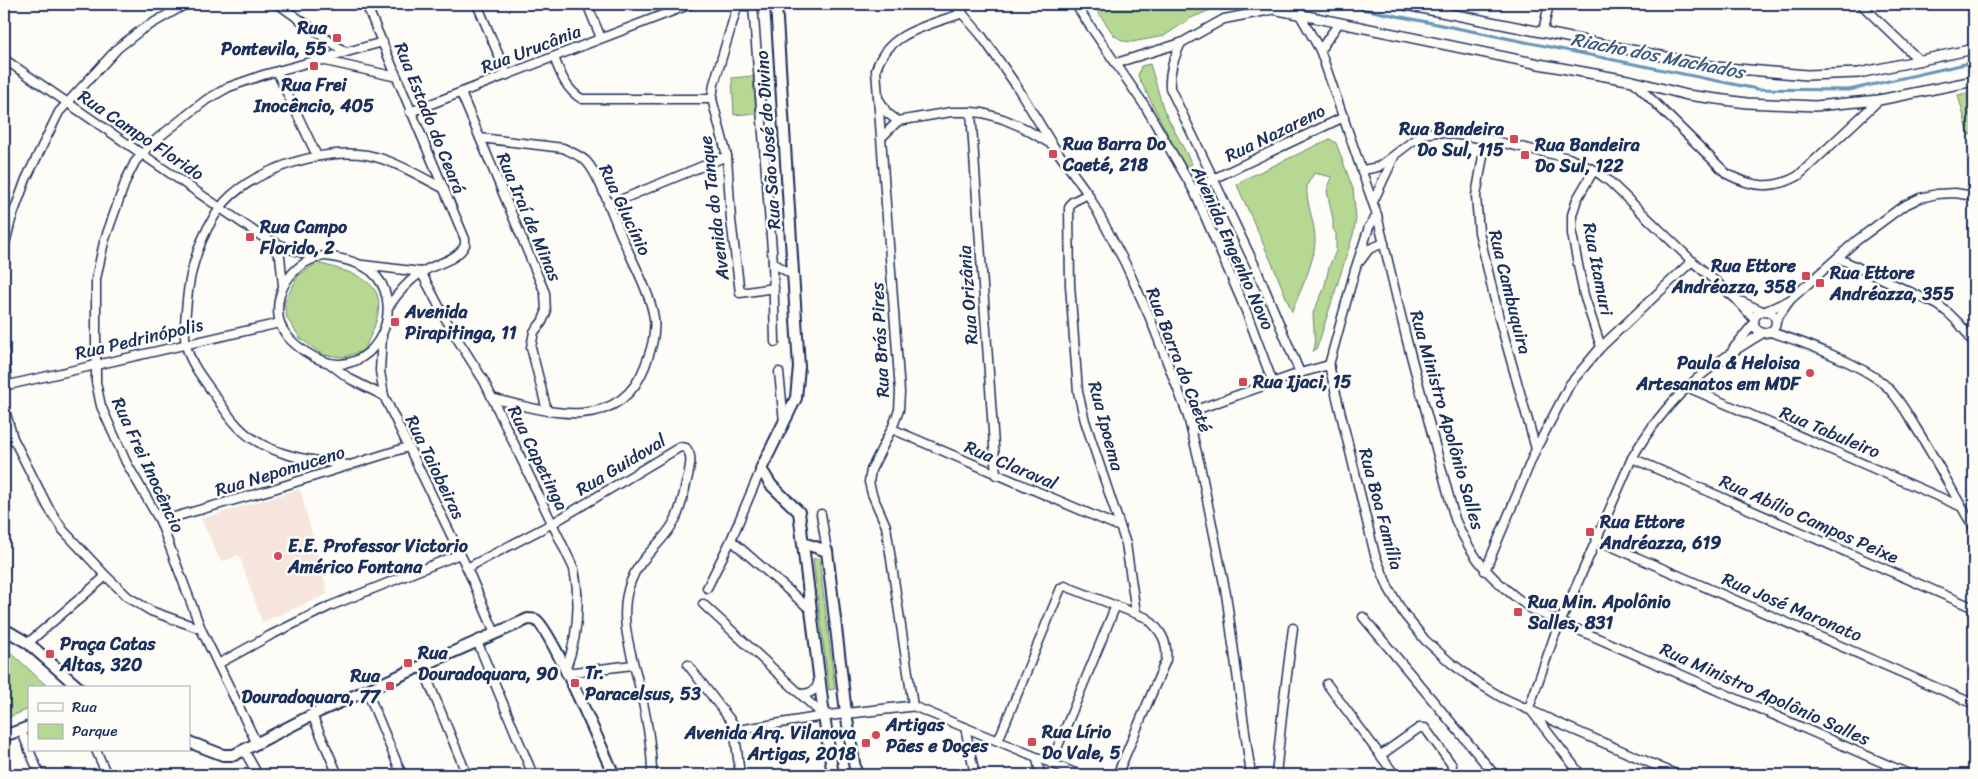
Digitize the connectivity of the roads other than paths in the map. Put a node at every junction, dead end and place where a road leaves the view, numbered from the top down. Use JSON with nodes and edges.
{"nodes":[{"id":1,"x":186,"y":4,"type":"edge"},
{"id":2,"x":278,"y":4,"type":"edge"},
{"id":3,"x":366,"y":4,"type":"edge"},
{"id":4,"x":477,"y":4,"type":"edge"},
{"id":5,"x":587,"y":4,"type":"edge"},
{"id":6,"x":691,"y":4,"type":"edge"},
{"id":7,"x":738,"y":4,"type":"edge"},
{"id":8,"x":753,"y":4,"type":"edge"},
{"id":9,"x":776,"y":4,"type":"edge"},
{"id":10,"x":954,"y":4,"type":"edge"},
{"id":11,"x":1075,"y":4,"type":"edge"},
{"id":12,"x":1249,"y":4,"type":"edge"},
{"id":13,"x":1401,"y":4,"type":"edge"},
{"id":14,"x":1549,"y":4,"type":"edge"},
{"id":15,"x":1861,"y":4,"type":"edge"},
{"id":16,"x":1273,"y":9,"type":"junction"},
{"id":17,"x":963,"y":13,"type":"junction"},
{"id":18,"x":1300,"y":15,"type":"junction"},
{"id":19,"x":1339,"y":23,"type":"junction"},
{"id":20,"x":1544,"y":31,"type":"junction"},
{"id":21,"x":601,"y":38,"type":"junction"},
{"id":22,"x":383,"y":42,"type":"junction"},
{"id":23,"x":1181,"y":43,"type":"junction"},
{"id":24,"x":1974,"y":49,"type":"edge"},
{"id":25,"x":1320,"y":50,"type":"junction"},
{"id":26,"x":345,"y":52,"type":"junction"},
{"id":27,"x":554,"y":57,"type":"junction"},
{"id":28,"x":4,"y":59,"type":"edge"},
{"id":29,"x":319,"y":60,"type":"junction"},
{"id":30,"x":1920,"y":61,"type":"junction"},
{"id":31,"x":1116,"y":63,"type":"junction"},
{"id":32,"x":276,"y":72,"type":"junction"},
{"id":33,"x":507,"y":75,"type":"junction"},
{"id":34,"x":397,"y":77,"type":"junction"},
{"id":35,"x":1633,"y":81,"type":"junction"},
{"id":36,"x":1974,"y":81,"type":"edge"},
{"id":37,"x":460,"y":93,"type":"junction"},
{"id":38,"x":879,"y":98,"type":"junction"},
{"id":39,"x":712,"y":99,"type":"junction"},
{"id":40,"x":1879,"y":100,"type":"junction"},
{"id":41,"x":67,"y":102,"type":"junction"},
{"id":42,"x":410,"y":112,"type":"junction"},
{"id":43,"x":971,"y":112,"type":"junction"},
{"id":44,"x":1344,"y":117,"type":"junction"},
{"id":45,"x":1037,"y":119,"type":"junction"},
{"id":46,"x":898,"y":122,"type":"junction"},
{"id":47,"x":1022,"y":127,"type":"junction"},
{"id":48,"x":480,"y":138,"type":"junction"},
{"id":49,"x":882,"y":138,"type":"junction"},
{"id":50,"x":1486,"y":139,"type":"junction"},
{"id":51,"x":1052,"y":144,"type":"junction"},
{"id":52,"x":142,"y":154,"type":"junction"},
{"id":53,"x":1395,"y":155,"type":"junction"},
{"id":54,"x":317,"y":156,"type":"junction"},
{"id":55,"x":727,"y":156,"type":"junction"},
{"id":56,"x":1363,"y":170,"type":"junction"},
{"id":57,"x":1594,"y":170,"type":"junction"},
{"id":58,"x":1213,"y":179,"type":"junction"},
{"id":59,"x":443,"y":188,"type":"junction"},
{"id":60,"x":1194,"y":191,"type":"junction"},
{"id":61,"x":1088,"y":194,"type":"junction"},
{"id":62,"x":1974,"y":196,"type":"edge"},
{"id":63,"x":1372,"y":202,"type":"junction"},
{"id":64,"x":608,"y":205,"type":"junction"},
{"id":65,"x":220,"y":208,"type":"junction"},
{"id":66,"x":1377,"y":215,"type":"junction"},
{"id":67,"x":262,"y":236,"type":"junction"},
{"id":68,"x":1384,"y":244,"type":"junction"},
{"id":69,"x":4,"y":248,"type":"edge"},
{"id":70,"x":315,"y":257,"type":"junction"},
{"id":71,"x":1838,"y":258,"type":"junction"},
{"id":72,"x":1692,"y":261,"type":"junction"},
{"id":73,"x":773,"y":263,"type":"junction"},
{"id":74,"x":359,"y":264,"type":"junction"},
{"id":75,"x":1355,"y":270,"type":"junction"},
{"id":76,"x":421,"y":272,"type":"junction"},
{"id":77,"x":793,"y":275,"type":"junction"},
{"id":78,"x":283,"y":286,"type":"junction"},
{"id":79,"x":774,"y":288,"type":"junction"},
{"id":80,"x":1736,"y":299,"type":"junction"},
{"id":81,"x":1790,"y":300,"type":"junction"},
{"id":82,"x":389,"y":306,"type":"junction"},
{"id":83,"x":1764,"y":311,"type":"junction"},
{"id":84,"x":1754,"y":321,"type":"junction"},
{"id":85,"x":1776,"y":322,"type":"junction"},
{"id":86,"x":280,"y":323,"type":"junction"},
{"id":87,"x":1766,"y":333,"type":"junction"},
{"id":88,"x":382,"y":336,"type":"junction"},
{"id":89,"x":1793,"y":339,"type":"junction"},
{"id":90,"x":775,"y":342,"type":"dead end"},
{"id":91,"x":186,"y":344,"type":"junction"},
{"id":92,"x":1974,"y":345,"type":"edge"},
{"id":93,"x":1601,"y":347,"type":"junction"},
{"id":94,"x":4,"y":349,"type":"edge"},
{"id":95,"x":1728,"y":354,"type":"junction"},
{"id":96,"x":327,"y":362,"type":"junction"},
{"id":97,"x":96,"y":364,"type":"junction"},
{"id":98,"x":1328,"y":365,"type":"junction"},
{"id":99,"x":779,"y":372,"type":"dead end"},
{"id":100,"x":1300,"y":373,"type":"junction"},
{"id":101,"x":1273,"y":382,"type":"junction"},
{"id":102,"x":5,"y":386,"type":"edge"},
{"id":103,"x":1687,"y":387,"type":"junction"},
{"id":104,"x":384,"y":396,"type":"junction"},
{"id":105,"x":492,"y":398,"type":"junction"},
{"id":106,"x":4,"y":407,"type":"edge"},
{"id":107,"x":547,"y":411,"type":"junction"},
{"id":108,"x":1187,"y":413,"type":"junction"},
{"id":109,"x":784,"y":422,"type":"junction"},
{"id":110,"x":892,"y":429,"type":"junction"},
{"id":111,"x":408,"y":447,"type":"junction"},
{"id":112,"x":1536,"y":449,"type":"junction"},
{"id":113,"x":1632,"y":458,"type":"junction"},
{"id":114,"x":350,"y":465,"type":"junction"},
{"id":115,"x":761,"y":469,"type":"junction"},
{"id":116,"x":996,"y":475,"type":"junction"},
{"id":117,"x":1960,"y":506,"type":"junction"},
{"id":118,"x":821,"y":514,"type":"dead end"},
{"id":119,"x":160,"y":521,"type":"junction"},
{"id":120,"x":553,"y":523,"type":"junction"},
{"id":121,"x":1120,"y":527,"type":"junction"},
{"id":122,"x":1974,"y":528,"type":"edge"},
{"id":123,"x":731,"y":540,"type":"junction"},
{"id":124,"x":1598,"y":540,"type":"junction"},
{"id":125,"x":803,"y":543,"type":"junction"},
{"id":126,"x":827,"y":551,"type":"junction"},
{"id":127,"x":460,"y":554,"type":"junction"},
{"id":128,"x":467,"y":568,"type":"junction"},
{"id":129,"x":1485,"y":571,"type":"junction"},
{"id":130,"x":106,"y":576,"type":"junction"},
{"id":131,"x":707,"y":588,"type":"dead end"},
{"id":132,"x":703,"y":604,"type":"dead end"},
{"id":133,"x":1116,"y":605,"type":"junction"},
{"id":134,"x":1974,"y":608,"type":"edge"},
{"id":135,"x":811,"y":610,"type":"junction"},
{"id":136,"x":1136,"y":613,"type":"junction"},
{"id":137,"x":1363,"y":617,"type":"dead end"},
{"id":138,"x":1561,"y":622,"type":"junction"},
{"id":139,"x":1293,"y":628,"type":"dead end"},
{"id":140,"x":4,"y":629,"type":"edge"},
{"id":141,"x":201,"y":629,"type":"junction"},
{"id":142,"x":495,"y":633,"type":"junction"},
{"id":143,"x":477,"y":641,"type":"junction"},
{"id":144,"x":28,"y":643,"type":"junction"},
{"id":145,"x":218,"y":664,"type":"junction"},
{"id":146,"x":688,"y":665,"type":"dead end"},
{"id":147,"x":422,"y":666,"type":"junction"},
{"id":148,"x":633,"y":666,"type":"junction"},
{"id":149,"x":566,"y":672,"type":"junction"},
{"id":150,"x":819,"y":678,"type":"junction"},
{"id":151,"x":1327,"y":684,"type":"dead end"},
{"id":152,"x":76,"y":686,"type":"edge"},
{"id":153,"x":367,"y":691,"type":"junction"},
{"id":154,"x":801,"y":694,"type":"junction"},
{"id":155,"x":1974,"y":704,"type":"edge"},
{"id":156,"x":913,"y":706,"type":"junction"},
{"id":157,"x":1528,"y":708,"type":"junction"},
{"id":158,"x":846,"y":713,"type":"junction"},
{"id":159,"x":312,"y":715,"type":"junction"},
{"id":160,"x":824,"y":716,"type":"junction"},
{"id":161,"x":965,"y":727,"type":"junction"},
{"id":162,"x":25,"y":729,"type":"edge"},
{"id":163,"x":738,"y":730,"type":"junction"},
{"id":164,"x":4,"y":736,"type":"edge"},
{"id":165,"x":998,"y":741,"type":"junction"},
{"id":166,"x":190,"y":742,"type":"edge"},
{"id":167,"x":28,"y":744,"type":"edge"},
{"id":168,"x":257,"y":744,"type":"junction"},
{"id":169,"x":244,"y":750,"type":"junction"},
{"id":170,"x":30,"y":752,"type":"edge"},
{"id":171,"x":97,"y":752,"type":"edge"},
{"id":172,"x":1381,"y":755,"type":"junction"},
{"id":173,"x":1037,"y":758,"type":"junction"},
{"id":174,"x":1051,"y":763,"type":"junction"},
{"id":175,"x":40,"y":775,"type":"edge"},
{"id":176,"x":107,"y":775,"type":"edge"},
{"id":177,"x":258,"y":775,"type":"edge"},
{"id":178,"x":338,"y":775,"type":"edge"},
{"id":179,"x":402,"y":775,"type":"edge"},
{"id":180,"x":467,"y":775,"type":"edge"},
{"id":181,"x":533,"y":775,"type":"edge"},
{"id":182,"x":614,"y":775,"type":"edge"},
{"id":183,"x":652,"y":775,"type":"edge"},
{"id":184,"x":740,"y":775,"type":"edge"},
{"id":185,"x":833,"y":775,"type":"edge"},
{"id":186,"x":856,"y":775,"type":"edge"},
{"id":187,"x":975,"y":775,"type":"edge"},
{"id":188,"x":1040,"y":775,"type":"edge"},
{"id":189,"x":1080,"y":775,"type":"edge"},
{"id":190,"x":1117,"y":775,"type":"edge"},
{"id":191,"x":1252,"y":775,"type":"edge"},
{"id":192,"x":1276,"y":775,"type":"edge"},
{"id":193,"x":1395,"y":775,"type":"edge"},
{"id":194,"x":1451,"y":775,"type":"edge"},
{"id":195,"x":1495,"y":775,"type":"edge"},
{"id":196,"x":1580,"y":775,"type":"edge"},
{"id":197,"x":1678,"y":775,"type":"edge"},
{"id":198,"x":1911,"y":775,"type":"edge"}],
"edges":[{"from":1,"to":41,"type":"street"},
{"from":2,"to":26,"type":"street"},
{"from":3,"to":22,"type":"street","name":"Rua Estado do Ceará"},
{"from":4,"to":33,"type":"street"},
{"from":5,"to":21,"type":"street"},
{"from":6,"to":21,"type":"street","name":"Rua Urucânia"},
{"from":7,"to":8,"type":"street","name":"Avenida do Tanque"},
{"from":7,"to":39,"type":"street","name":"Avenida do Tanque"},
{"from":8,"to":73,"type":"street","name":"Rua São José do Divino"},
{"from":9,"to":77,"type":"main road","name":"Rua São José do Divino"},
{"from":10,"to":17,"type":"street","name":"Rua Barra do Caeté"},
{"from":11,"to":31,"type":"street","name":"Avenida Engenho Novo"},
{"from":12,"to":16,"type":"street"},
{"from":13,"to":20,"type":"street"},
{"from":14,"to":20,"type":"street"},
{"from":15,"to":30,"type":"street"},
{"from":16,"to":18,"type":"street"},
{"from":16,"to":23,"type":"street"},
{"from":17,"to":38,"type":"street","name":"Rua Brás Pires"},
{"from":17,"to":45,"type":"street","name":"Rua Barra do Caeté"},
{"from":18,"to":19,"type":"street"},
{"from":18,"to":25,"type":"street","name":"Rua Ministro Apolônio Salles"},
{"from":19,"to":25,"type":"street"},
{"from":19,"to":35,"type":"street"},
{"from":20,"to":30,"type":"street"},
{"from":21,"to":27,"type":"street","name":"Rua Urucânia"},
{"from":22,"to":26,"type":"street","name":"Rua Frei Inocêncio"},
{"from":22,"to":34,"type":"street","name":"Rua Estado do Ceará"},
{"from":23,"to":31,"type":"street"},
{"from":23,"to":58,"type":"street","name":"Avenida Engenho Novo"},
{"from":24,"to":30,"type":"street"},
{"from":25,"to":44,"type":"street","name":"Rua Ministro Apolônio Salles"},
{"from":26,"to":29,"type":"street","name":"Rua Frei Inocêncio"},
{"from":27,"to":33,"type":"street","name":"Rua Urucânia"},
{"from":27,"to":39,"type":"street"},
{"from":28,"to":41,"type":"street","name":"Rua Campo Florido"},
{"from":29,"to":32,"type":"street","name":"Rua Frei Inocêncio"},
{"from":29,"to":34,"type":"street","name":"Rua Frei Inocêncio"},
{"from":31,"to":60,"type":"street","name":"Avenida Engenho Novo"},
{"from":32,"to":52,"type":"street","name":"Rua Frei Inocêncio"},
{"from":32,"to":54,"type":"street"},
{"from":33,"to":37,"type":"street","name":"Rua Urucânia"},
{"from":34,"to":42,"type":"street","name":"Rua Estado do Ceará"},
{"from":35,"to":40,"type":"street"},
{"from":35,"to":40,"type":"street"},
{"from":36,"to":40,"type":"street"},
{"from":37,"to":42,"type":"street","name":"Rua Urucânia"},
{"from":37,"to":48,"type":"street","name":"Rua Iraí de Minas"},
{"from":38,"to":46,"type":"street"},
{"from":38,"to":49,"type":"street","name":"Rua Brás Pires"},
{"from":39,"to":55,"type":"street","name":"Avenida do Tanque"},
{"from":41,"to":52,"type":"street","name":"Rua Campo Florido"},
{"from":41,"to":69,"type":"street"},
{"from":42,"to":59,"type":"street","name":"Rua Estado do Ceará"},
{"from":43,"to":46,"type":"street"},
{"from":43,"to":47,"type":"street"},
{"from":43,"to":116,"type":"street","name":"Rua Orizânia"},
{"from":44,"to":56,"type":"street","name":"Rua Ministro Apolônio Salles"},
{"from":44,"to":58,"type":"street","name":"Rua Nazareno"},
{"from":45,"to":47,"type":"street"},
{"from":45,"to":51,"type":"street","name":"Rua Barra do Caeté"},
{"from":46,"to":49,"type":"street"},
{"from":47,"to":51,"type":"street"},
{"from":48,"to":64,"type":"street","name":"Rua Glucínio"},
{"from":48,"to":107,"type":"street","name":"Rua Iraí de Minas"},
{"from":49,"to":110,"type":"street","name":"Rua Brás Pires"},
{"from":50,"to":53,"type":"street"},
{"from":50,"to":57,"type":"street"},
{"from":50,"to":112,"type":"street","name":"Rua Cambuquira"},
{"from":51,"to":61,"type":"street","name":"Rua Barra do Caeté"},
{"from":52,"to":65,"type":"street","name":"Rua Campo Florido"},
{"from":52,"to":97,"type":"street","name":"Rua Frei Inocêncio"},
{"from":53,"to":56,"type":"street"},
{"from":53,"to":63,"type":"street"},
{"from":54,"to":59,"type":"street"},
{"from":54,"to":65,"type":"street"},
{"from":55,"to":64,"type":"street"},
{"from":55,"to":79,"type":"street","name":"Avenida do Tanque"},
{"from":56,"to":63,"type":"street","name":"Rua Ministro Apolônio Salles"},
{"from":57,"to":72,"type":"street"},
{"from":57,"to":93,"type":"street","name":"Rua Itamuri"},
{"from":58,"to":60,"type":"street","name":"Rua Nazareno"},
{"from":58,"to":100,"type":"street","name":"Avenida Engenho Novo"},
{"from":59,"to":76,"type":"street","name":"Rua Estado do Ceará"},
{"from":60,"to":101,"type":"street","name":"Avenida Engenho Novo"},
{"from":61,"to":108,"type":"street","name":"Rua Barra do Caeté"},
{"from":61,"to":121,"type":"street","name":"Rua Ipoema"},
{"from":62,"to":71,"type":"street"},
{"from":63,"to":66,"type":"street","name":"Rua Ministro Apolônio Salles"},
{"from":64,"to":107,"type":"street","name":"Rua Glucínio"},
{"from":65,"to":67,"type":"street","name":"Rua Campo Florido"},
{"from":65,"to":91,"type":"street"},
{"from":66,"to":68,"type":"street","name":"Rua Ministro Apolônio Salles"},
{"from":66,"to":75,"type":"street","name":"Rua Boa Família"},
{"from":67,"to":70,"type":"street","name":"Rua Campo Florido"},
{"from":67,"to":78,"type":"street","name":"Rua Campo Florido"},
{"from":68,"to":75,"type":"street","name":"Rua Boa Família"},
{"from":68,"to":129,"type":"street","name":"Rua Ministro Apolônio Salles"},
{"from":70,"to":74,"type":"street"},
{"from":70,"to":78,"type":"street"},
{"from":71,"to":81,"type":"street"},
{"from":71,"to":92,"type":"street"},
{"from":72,"to":80,"type":"street"},
{"from":72,"to":93,"type":"street"},
{"from":73,"to":77,"type":"street"},
{"from":73,"to":79,"type":"street","name":"Rua São José do Divino"},
{"from":74,"to":76,"type":"street"},
{"from":74,"to":82,"type":"street"},
{"from":75,"to":98,"type":"street","name":"Rua Boa Família"},
{"from":76,"to":82,"type":"street"},
{"from":76,"to":105,"type":"street","name":"Rua Capetinga"},
{"from":77,"to":109,"type":"main road","name":"Rua São José do Divino"},
{"from":78,"to":86,"type":"street"},
{"from":79,"to":90,"type":"street","name":"Rua São José do Divino"},
{"from":80,"to":83,"type":"street"},
{"from":80,"to":84,"type":"street"},
{"from":81,"to":83,"type":"street"},
{"from":81,"to":85,"type":"street"},
{"from":82,"to":88,"type":"street"},
{"from":83,"to":84,"type":"street"},
{"from":83,"to":85,"type":"street"},
{"from":84,"to":87,"type":"street"},
{"from":84,"to":95,"type":"street"},
{"from":85,"to":87,"type":"street"},
{"from":85,"to":89,"type":"street"},
{"from":86,"to":91,"type":"street","name":"Rua Pedrinópolis"},
{"from":86,"to":96,"type":"street"},
{"from":87,"to":89,"type":"street"},
{"from":87,"to":95,"type":"street"},
{"from":88,"to":96,"type":"street"},
{"from":88,"to":104,"type":"street","name":"Rua Taiobeiras"},
{"from":89,"to":117,"type":"street"},
{"from":91,"to":97,"type":"street","name":"Rua Pedrinópolis"},
{"from":91,"to":114,"type":"street"},
{"from":93,"to":112,"type":"street"},
{"from":94,"to":102,"type":"street"},
{"from":95,"to":103,"type":"street"},
{"from":96,"to":104,"type":"street"},
{"from":97,"to":102,"type":"street","name":"Rua Pedrinópolis"},
{"from":97,"to":119,"type":"street","name":"Rua Frei Inocêncio"},
{"from":98,"to":100,"type":"street"},
{"from":98,"to":157,"type":"street","name":"Rua Boa Família"},
{"from":99,"to":109,"type":"street"},
{"from":100,"to":101,"type":"street"},
{"from":101,"to":108,"type":"street"},
{"from":103,"to":113,"type":"street"},
{"from":103,"to":117,"type":"street","name":"Rua Tabuleiro"},
{"from":104,"to":111,"type":"street","name":"Rua Taiobeiras"},
{"from":105,"to":107,"type":"street","name":"Rua Glucínio"},
{"from":105,"to":120,"type":"street","name":"Rua Capetinga"},
{"from":106,"to":130,"type":"street"},
{"from":108,"to":191,"type":"street","name":"Rua Barra do Caeté"},
{"from":109,"to":115,"type":"main road","name":"Rua São José do Divino"},
{"from":110,"to":116,"type":"street","name":"Rua Claraval"},
{"from":110,"to":156,"type":"street","name":"Rua Brás Pires"},
{"from":111,"to":114,"type":"street","name":"Rua Nepomuceno"},
{"from":111,"to":127,"type":"street","name":"Rua Taiobeiras"},
{"from":112,"to":129,"type":"street"},
{"from":113,"to":124,"type":"street"},
{"from":113,"to":134,"type":"street","name":"Rua Abílio Campos Peixe"},
{"from":114,"to":119,"type":"street","name":"Rua Nepomuceno"},
{"from":115,"to":123,"type":"street"},
{"from":115,"to":125,"type":"main road"},
{"from":116,"to":121,"type":"street","name":"Rua Claraval"},
{"from":117,"to":122,"type":"street"},
{"from":118,"to":126,"type":"street"},
{"from":119,"to":141,"type":"street","name":"Rua Frei Inocêncio"},
{"from":120,"to":128,"type":"street","name":"Rua Guidoval"},
{"from":120,"to":148,"type":"street","name":"Rua Guidoval"},
{"from":120,"to":149,"type":"street","name":"Rua Capetinga"},
{"from":121,"to":136,"type":"street","name":"Rua Ipoema"},
{"from":123,"to":131,"type":"street"},
{"from":123,"to":135,"type":"street"},
{"from":124,"to":138,"type":"street"},
{"from":124,"to":155,"type":"street","name":"Rua José Maronato"},
{"from":125,"to":126,"type":"main road"},
{"from":125,"to":135,"type":"main road"},
{"from":126,"to":158,"type":"main road"},
{"from":127,"to":128,"type":"street","name":"Rua Taiobeiras"},
{"from":127,"to":145,"type":"street"},
{"from":128,"to":142,"type":"street","name":"Rua Taiobeiras"},
{"from":129,"to":138,"type":"street","name":"Rua Ministro Apolônio Salles"},
{"from":130,"to":141,"type":"street"},
{"from":130,"to":144,"type":"street"},
{"from":132,"to":154,"type":"street"},
{"from":133,"to":136,"type":"street"},
{"from":133,"to":165,"type":"street"},
{"from":133,"to":174,"type":"street"},
{"from":135,"to":150,"type":"main road"},
{"from":136,"to":190,"type":"street"},
{"from":137,"to":195,"type":"street"},
{"from":138,"to":157,"type":"street"},
{"from":138,"to":198,"type":"street","name":"Rua Ministro Apolônio Salles"},
{"from":139,"to":192,"type":"street"},
{"from":140,"to":144,"type":"main road"},
{"from":141,"to":145,"type":"street","name":"Rua Frei Inocêncio"},
{"from":142,"to":143,"type":"main road"},
{"from":142,"to":149,"type":"main road"},
{"from":143,"to":147,"type":"main road"},
{"from":143,"to":181,"type":"street"},
{"from":144,"to":152,"type":"main road"},
{"from":145,"to":168,"type":"street","name":"Rua Frei Inocêncio"},
{"from":146,"to":163,"type":"street"},
{"from":147,"to":153,"type":"main road"},
{"from":147,"to":180,"type":"street"},
{"from":148,"to":149,"type":"street"},
{"from":148,"to":183,"type":"street"},
{"from":149,"to":182,"type":"main road"},
{"from":150,"to":154,"type":"street"},
{"from":150,"to":160,"type":"main road"},
{"from":151,"to":172,"type":"street"},
{"from":153,"to":159,"type":"main road"},
{"from":153,"to":179,"type":"street"},
{"from":154,"to":160,"type":"street"},
{"from":156,"to":158,"type":"street"},
{"from":156,"to":161,"type":"street"},
{"from":157,"to":196,"type":"street"},
{"from":157,"to":197,"type":"street","name":"Rua Boa Família"},
{"from":158,"to":160,"type":"street"},
{"from":158,"to":186,"type":"main road"},
{"from":159,"to":168,"type":"main road"},
{"from":159,"to":178,"type":"street"},
{"from":160,"to":163,"type":"street"},
{"from":160,"to":185,"type":"main road"},
{"from":161,"to":165,"type":"street"},
{"from":161,"to":187,"type":"street"},
{"from":162,"to":164,"type":"main road"},
{"from":162,"to":167,"type":"street"},
{"from":163,"to":184,"type":"street"},
{"from":165,"to":173,"type":"street"},
{"from":166,"to":169,"type":"main road"},
{"from":168,"to":169,"type":"main road"},
{"from":169,"to":177,"type":"street"},
{"from":170,"to":175,"type":"street"},
{"from":171,"to":176,"type":"street"},
{"from":172,"to":193,"type":"street"},
{"from":172,"to":194,"type":"street"},
{"from":173,"to":174,"type":"street"},
{"from":173,"to":188,"type":"street"},
{"from":174,"to":189,"type":"street"}]}
